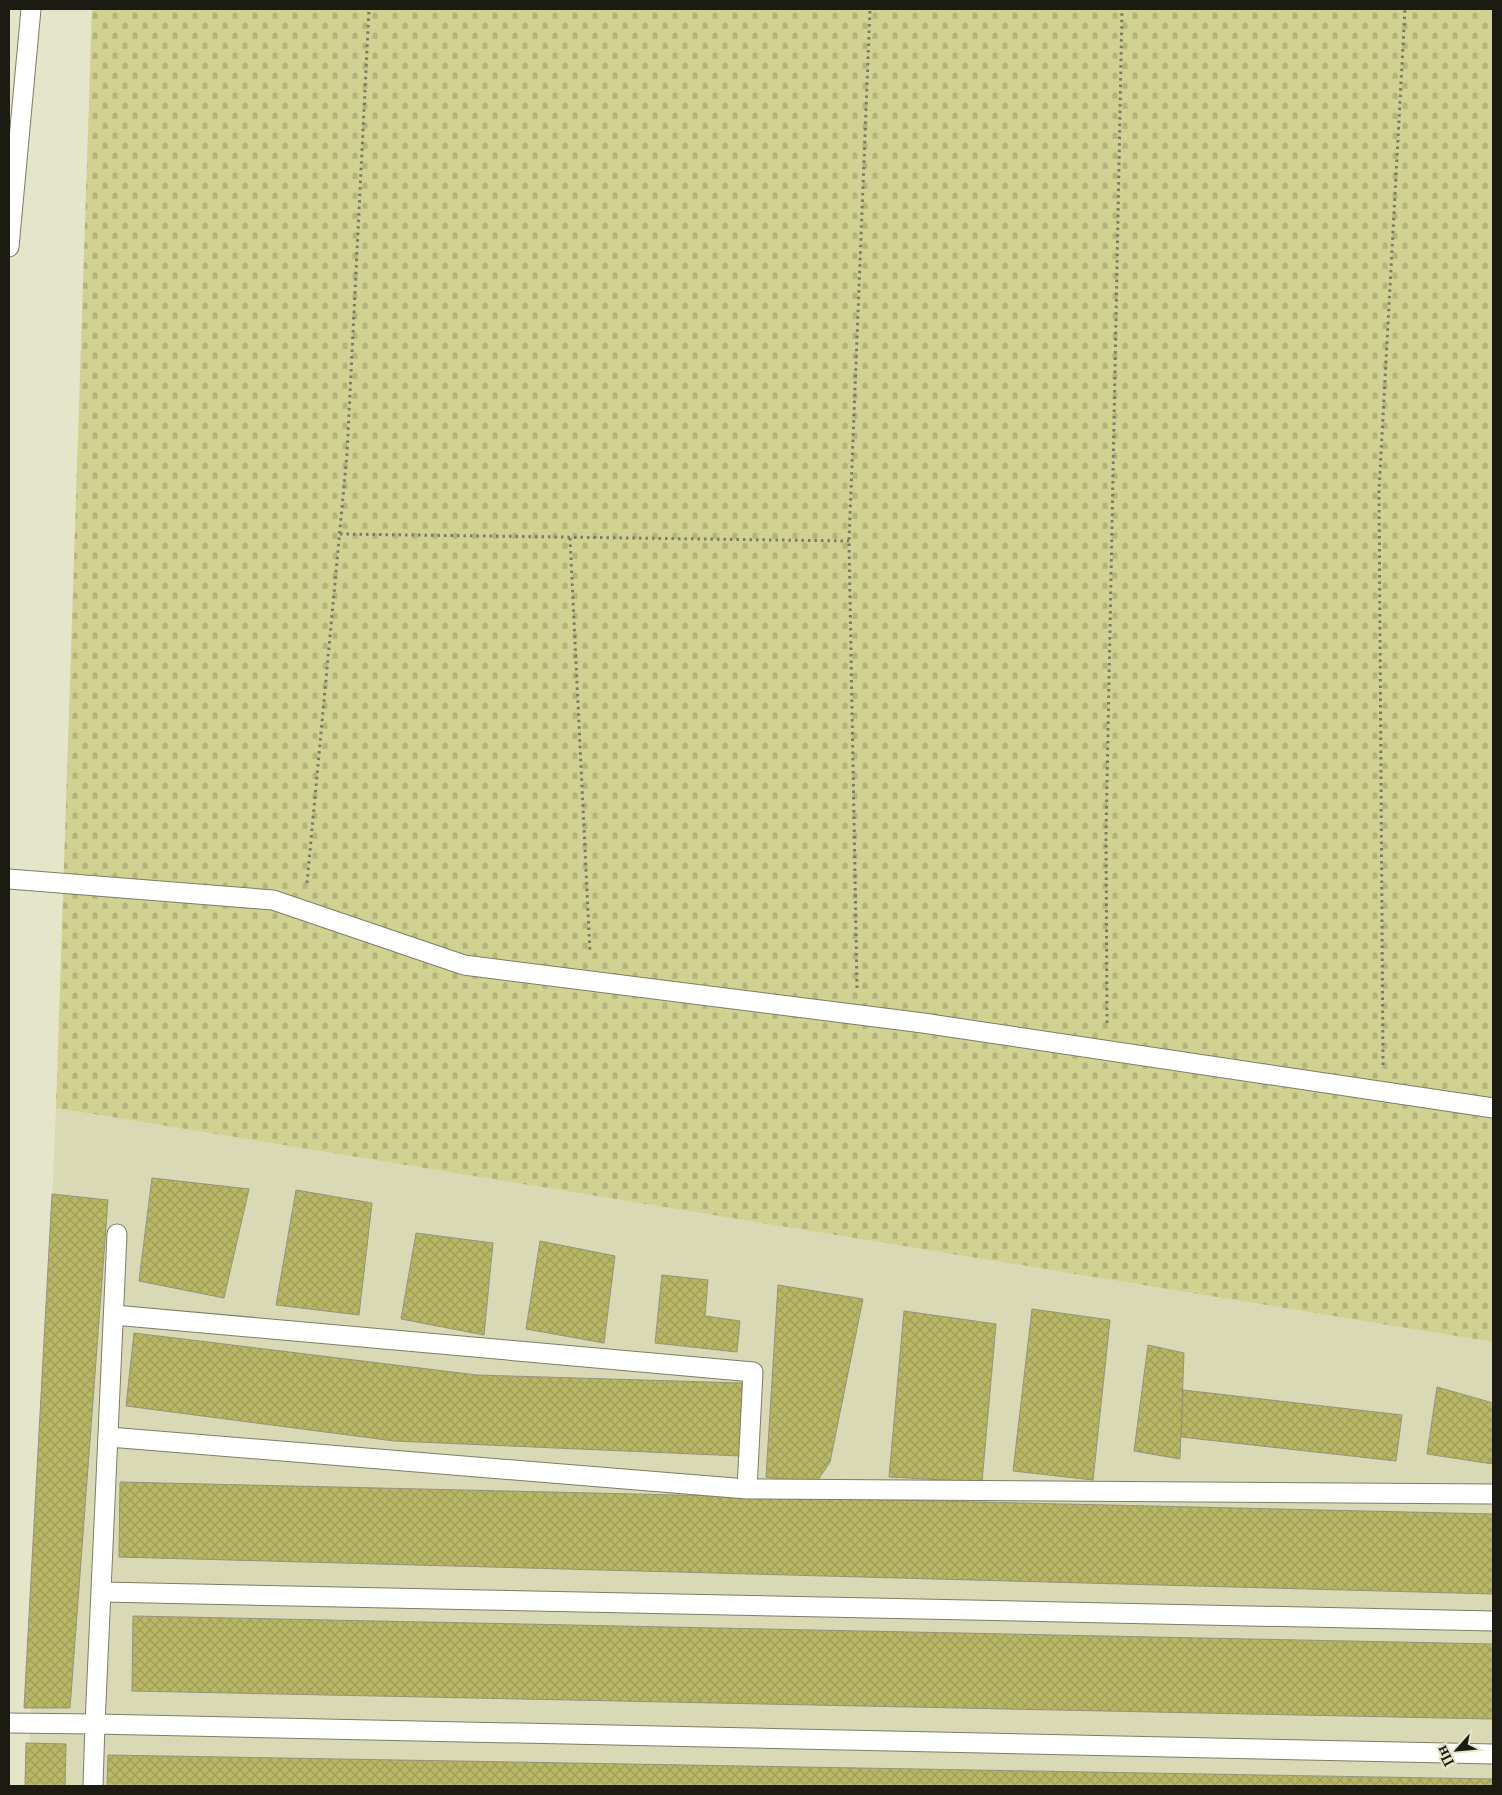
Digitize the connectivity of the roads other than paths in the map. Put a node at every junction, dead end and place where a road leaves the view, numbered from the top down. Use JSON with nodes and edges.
{"nodes":[{"id":1,"x":31,"y":9,"type":"edge"},
{"id":2,"x":9,"y":248,"type":"edge"},
{"id":3,"x":9,"y":879,"type":"edge"},
{"id":4,"x":1493,"y":1108,"type":"edge"},
{"id":5,"x":117,"y":1234,"type":"dead end"},
{"id":6,"x":114,"y":1315,"type":"junction"},
{"id":7,"x":109,"y":1437,"type":"junction"},
{"id":8,"x":747,"y":1489,"type":"junction"},
{"id":9,"x":1493,"y":1494,"type":"edge"},
{"id":10,"x":102,"y":1592,"type":"junction"},
{"id":11,"x":1493,"y":1621,"type":"edge"},
{"id":12,"x":9,"y":1724,"type":"edge"},
{"id":13,"x":95,"y":1724,"type":"junction"},
{"id":14,"x":1493,"y":1754,"type":"edge"},
{"id":15,"x":93,"y":1786,"type":"edge"}],
"edges":[{"from":1,"to":2,"type":"lane"},
{"from":3,"to":4,"type":"lane"},
{"from":5,"to":6,"type":"lane"},
{"from":6,"to":7,"type":"lane"},
{"from":6,"to":8,"type":"lane"},
{"from":7,"to":8,"type":"lane"},
{"from":7,"to":10,"type":"lane"},
{"from":8,"to":9,"type":"lane"},
{"from":10,"to":11,"type":"lane"},
{"from":10,"to":13,"type":"lane"},
{"from":12,"to":13,"type":"lane"},
{"from":13,"to":14,"type":"lane"},
{"from":13,"to":15,"type":"lane"}]}
